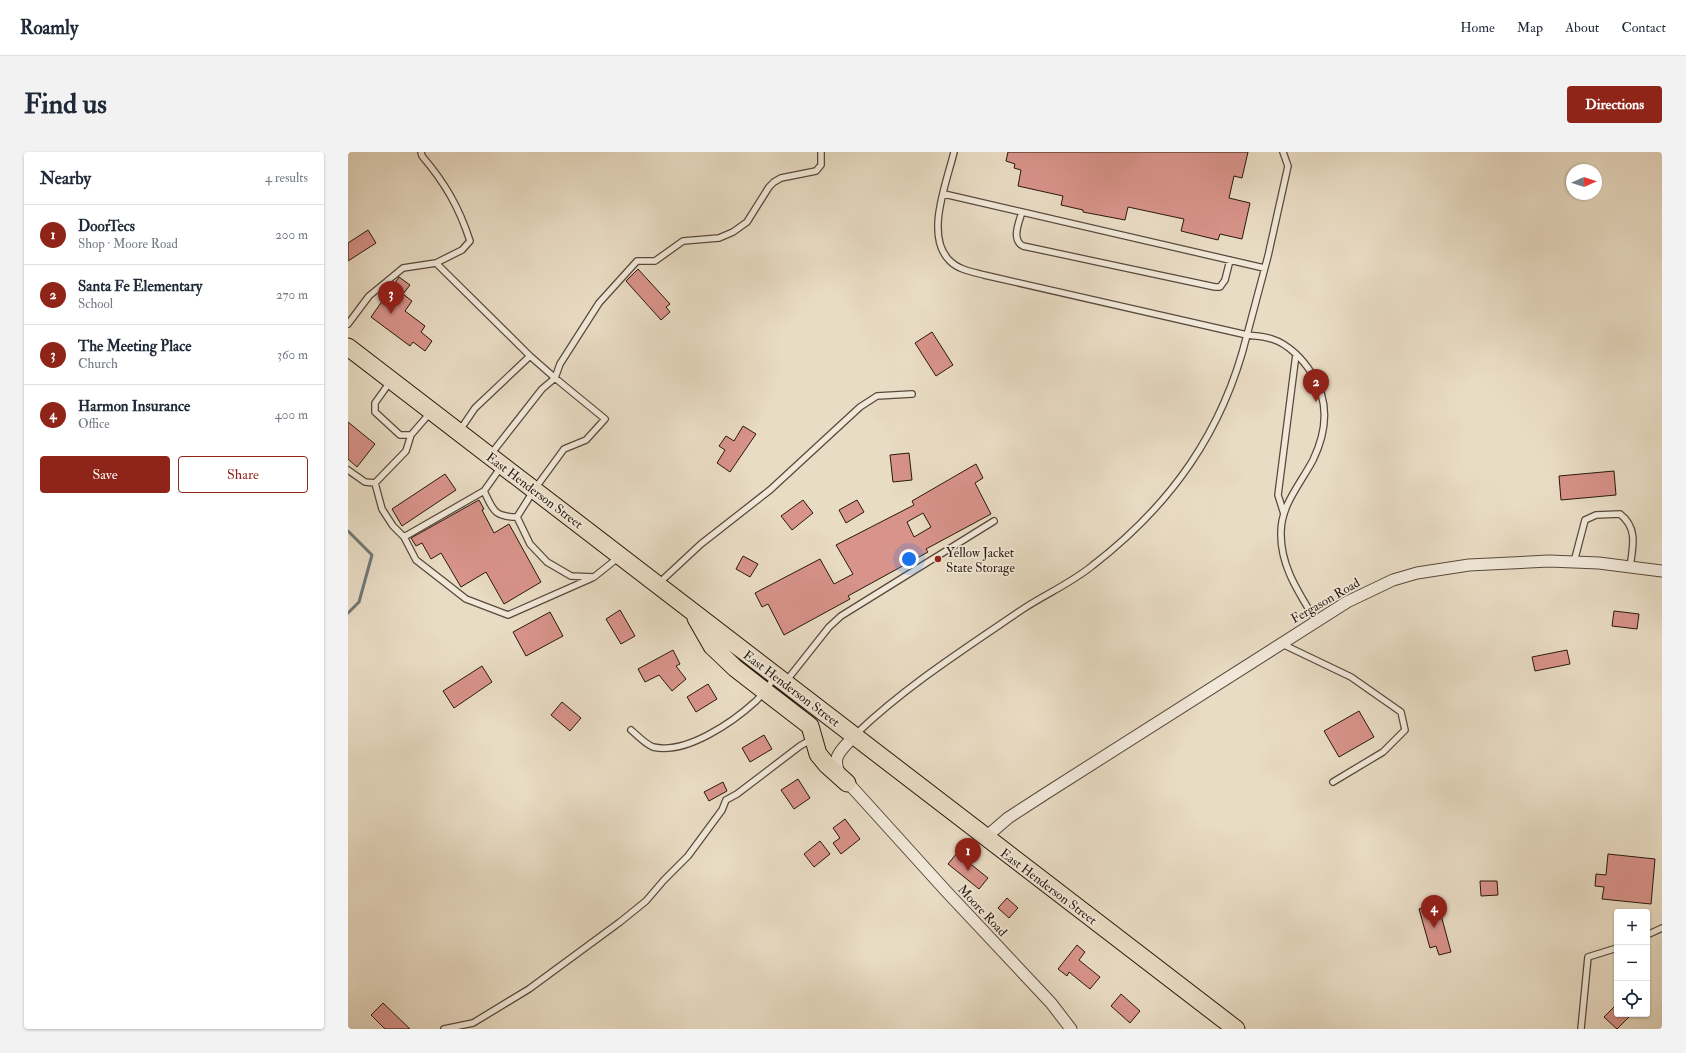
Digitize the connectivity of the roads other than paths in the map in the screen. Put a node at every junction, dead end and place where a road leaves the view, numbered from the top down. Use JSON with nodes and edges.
{"nodes":[{"id":1,"x":421,"y":152,"type":"edge"},
{"id":2,"x":821,"y":152,"type":"edge"},
{"id":3,"x":954,"y":152,"type":"edge"},
{"id":4,"x":1283,"y":152,"type":"edge"},
{"id":5,"x":944,"y":194,"type":"junction"},
{"id":6,"x":1022,"y":212,"type":"junction"},
{"id":7,"x":1230,"y":260,"type":"junction"},
{"id":8,"x":436,"y":263,"type":"junction"},
{"id":9,"x":1264,"y":268,"type":"junction"},
{"id":10,"x":348,"y":324,"type":"edge"},
{"id":11,"x":1247,"y":335,"type":"junction"},
{"id":12,"x":352,"y":352,"type":"edge"},
{"id":13,"x":1296,"y":354,"type":"junction"},
{"id":14,"x":530,"y":356,"type":"junction"},
{"id":15,"x":555,"y":378,"type":"junction"},
{"id":16,"x":391,"y":380,"type":"junction"},
{"id":17,"x":912,"y":394,"type":"dead end"},
{"id":18,"x":431,"y":411,"type":"junction"},
{"id":19,"x":459,"y":432,"type":"junction"},
{"id":20,"x":412,"y":435,"type":"junction"},
{"id":21,"x":496,"y":460,"type":"junction"},
{"id":22,"x":348,"y":470,"type":"edge"},
{"id":23,"x":375,"y":483,"type":"junction"},
{"id":24,"x":534,"y":490,"type":"junction"},
{"id":25,"x":484,"y":491,"type":"junction"},
{"id":26,"x":1284,"y":514,"type":"junction"},
{"id":27,"x":517,"y":517,"type":"junction"},
{"id":28,"x":994,"y":521,"type":"dead end"},
{"id":29,"x":404,"y":537,"type":"junction"},
{"id":30,"x":620,"y":556,"type":"junction"},
{"id":31,"x":1574,"y":562,"type":"junction"},
{"id":32,"x":1630,"y":567,"type":"junction"},
{"id":33,"x":1662,"y":571,"type":"edge"},
{"id":34,"x":594,"y":577,"type":"junction"},
{"id":35,"x":657,"y":584,"type":"junction"},
{"id":36,"x":692,"y":611,"type":"junction"},
{"id":37,"x":1316,"y":621,"type":"junction"},
{"id":38,"x":1280,"y":643,"type":"junction"},
{"id":39,"x":781,"y":679,"type":"junction"},
{"id":40,"x":764,"y":691,"type":"junction"},
{"id":41,"x":631,"y":730,"type":"dead end"},
{"id":42,"x":854,"y":735,"type":"junction"},
{"id":43,"x":814,"y":739,"type":"junction"},
{"id":44,"x":1333,"y":782,"type":"dead end"},
{"id":45,"x":847,"y":783,"type":"junction"},
{"id":46,"x":986,"y":837,"type":"junction"},
{"id":47,"x":1662,"y":928,"type":"edge"},
{"id":48,"x":1650,"y":934,"type":"edge"},
{"id":49,"x":1614,"y":949,"type":"edge"},
{"id":50,"x":444,"y":1029,"type":"edge"},
{"id":51,"x":1071,"y":1029,"type":"edge"},
{"id":52,"x":1236,"y":1029,"type":"edge"},
{"id":53,"x":1581,"y":1029,"type":"edge"}],
"edges":[{"from":1,"to":8,"type":"lane"},
{"from":2,"to":15,"type":"lane"},
{"from":3,"to":5,"type":"lane"},
{"from":4,"to":9,"type":"lane"},
{"from":5,"to":6,"type":"lane"},
{"from":5,"to":11,"type":"lane"},
{"from":6,"to":7,"type":"lane"},
{"from":6,"to":7,"type":"lane"},
{"from":7,"to":9,"type":"lane"},
{"from":8,"to":10,"type":"lane"},
{"from":8,"to":14,"type":"lane"},
{"from":9,"to":11,"type":"lane"},
{"from":11,"to":13,"type":"lane"},
{"from":11,"to":42,"type":"lane"},
{"from":12,"to":16,"type":"main road","name":"East Henderson Street"},
{"from":13,"to":26,"type":"lane"},
{"from":13,"to":26,"type":"lane"},
{"from":14,"to":15,"type":"lane"},
{"from":14,"to":19,"type":"lane"},
{"from":15,"to":21,"type":"lane"},
{"from":15,"to":24,"type":"lane"},
{"from":16,"to":18,"type":"main road","name":"East Henderson Street"},
{"from":16,"to":20,"type":"lane"},
{"from":17,"to":35,"type":"lane"},
{"from":18,"to":19,"type":"main road","name":"East Henderson Street"},
{"from":18,"to":20,"type":"lane"},
{"from":19,"to":21,"type":"main road","name":"East Henderson Street"},
{"from":20,"to":23,"type":"lane"},
{"from":21,"to":24,"type":"main road","name":"East Henderson Street"},
{"from":21,"to":25,"type":"lane"},
{"from":22,"to":23,"type":"lane"},
{"from":23,"to":29,"type":"lane"},
{"from":24,"to":27,"type":"lane"},
{"from":24,"to":30,"type":"main road","name":"East Henderson Street"},
{"from":25,"to":27,"type":"lane"},
{"from":25,"to":29,"type":"lane"},
{"from":26,"to":37,"type":"lane"},
{"from":27,"to":34,"type":"lane"},
{"from":28,"to":39,"type":"lane"},
{"from":29,"to":34,"type":"lane"},
{"from":30,"to":34,"type":"lane"},
{"from":30,"to":35,"type":"main road","name":"East Henderson Street"},
{"from":31,"to":32,"type":"street","name":"Fergason Road"},
{"from":31,"to":32,"type":"lane"},
{"from":31,"to":37,"type":"street","name":"Fergason Road"},
{"from":32,"to":33,"type":"street","name":"Fergason Road"},
{"from":35,"to":36,"type":"main road","name":"East Henderson Street"},
{"from":36,"to":39,"type":"main road","name":"East Henderson Street"},
{"from":36,"to":40,"type":"main road"},
{"from":37,"to":38,"type":"street","name":"Fergason Road"},
{"from":38,"to":44,"type":"lane"},
{"from":38,"to":46,"type":"street","name":"Fergason Road"},
{"from":39,"to":40,"type":"lane"},
{"from":39,"to":42,"type":"main road","name":"East Henderson Street"},
{"from":40,"to":41,"type":"lane"},
{"from":40,"to":43,"type":"main road"},
{"from":42,"to":45,"type":"street","name":"Moore Road"},
{"from":42,"to":46,"type":"main road","name":"East Henderson Street"},
{"from":43,"to":45,"type":"main road"},
{"from":43,"to":50,"type":"lane"},
{"from":45,"to":51,"type":"street","name":"Moore Road"},
{"from":46,"to":52,"type":"main road","name":"East Henderson Street"},
{"from":47,"to":48,"type":"lane"},
{"from":49,"to":53,"type":"lane"}]}
